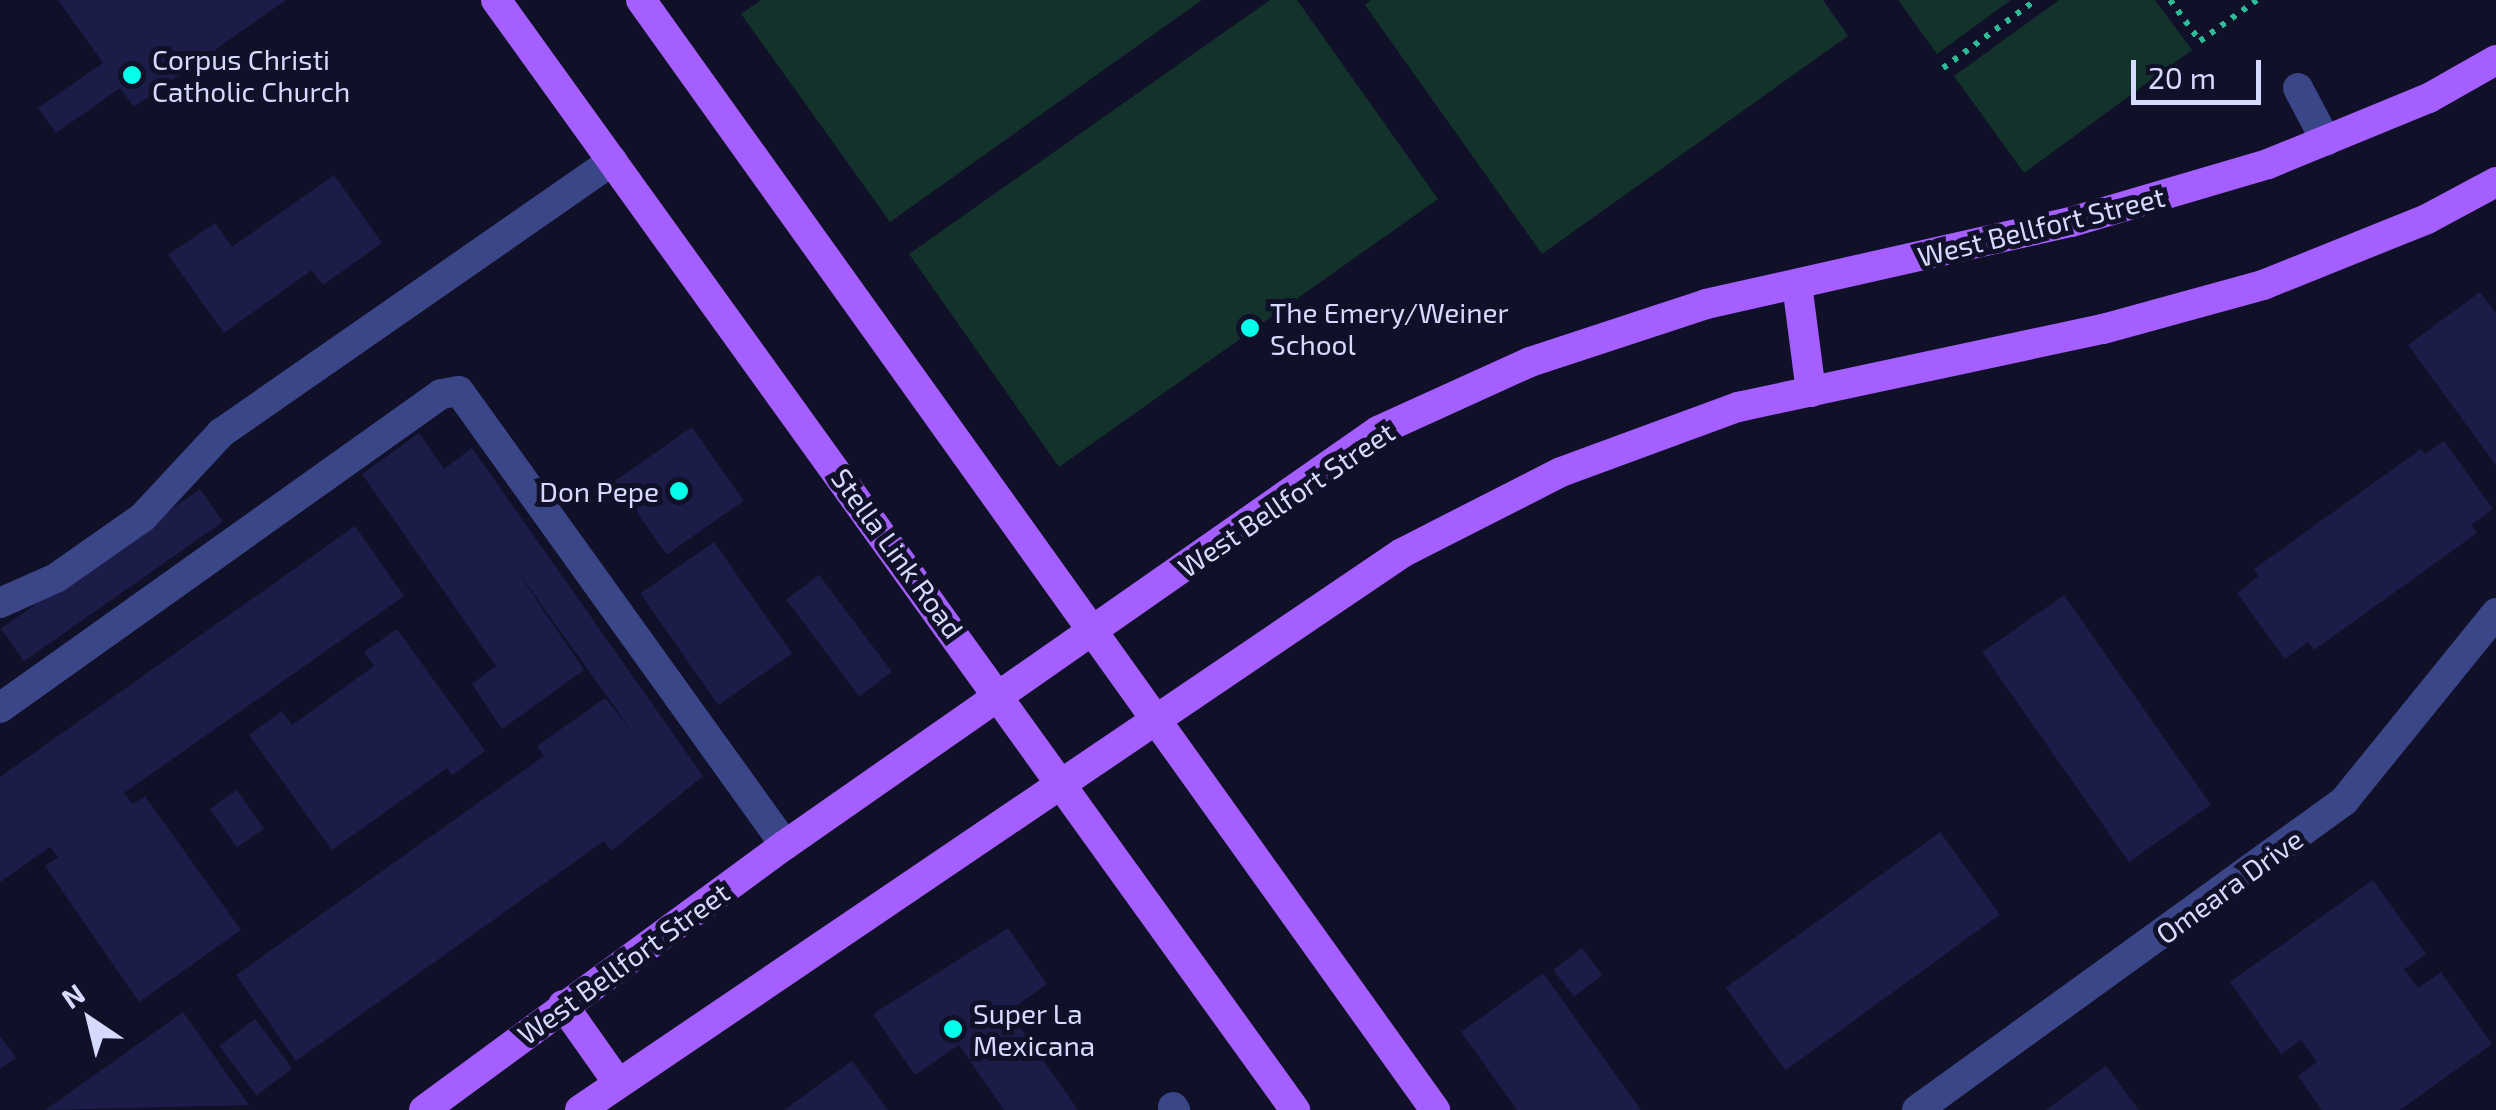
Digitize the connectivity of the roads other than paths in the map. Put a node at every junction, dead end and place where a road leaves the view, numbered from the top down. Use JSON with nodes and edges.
{"nodes":[{"id":1,"x":496,"y":0,"type":"edge"},
{"id":2,"x":641,"y":0,"type":"edge"},
{"id":3,"x":2496,"y":60,"type":"edge"},
{"id":4,"x":2298,"y":88,"type":"dead end"},
{"id":5,"x":2326,"y":140,"type":"junction"},
{"id":6,"x":613,"y":161,"type":"junction"},
{"id":7,"x":2496,"y":182,"type":"edge"},
{"id":8,"x":1796,"y":284,"type":"junction"},
{"id":9,"x":1811,"y":392,"type":"junction"},
{"id":10,"x":0,"y":603,"type":"edge"},
{"id":11,"x":2496,"y":614,"type":"edge"},
{"id":12,"x":1093,"y":632,"type":"junction"},
{"id":13,"x":1002,"y":698,"type":"junction"},
{"id":14,"x":0,"y":708,"type":"edge"},
{"id":15,"x":1154,"y":715,"type":"junction"},
{"id":16,"x":1058,"y":780,"type":"junction"},
{"id":17,"x":785,"y":845,"type":"junction"},
{"id":18,"x":564,"y":1005,"type":"junction"},
{"id":19,"x":618,"y":1083,"type":"junction"},
{"id":20,"x":424,"y":1110,"type":"edge"},
{"id":21,"x":580,"y":1110,"type":"edge"},
{"id":22,"x":1295,"y":1110,"type":"edge"},
{"id":23,"x":1435,"y":1110,"type":"edge"},
{"id":24,"x":1917,"y":1110,"type":"edge"}],
"edges":[{"from":1,"to":6,"type":"main road","name":"Stella Link Road"},
{"from":2,"to":12,"type":"main road"},
{"from":3,"to":5,"type":"main road","name":"West Bellfort Street"},
{"from":4,"to":5,"type":"street"},
{"from":5,"to":8,"type":"main road","name":"West Bellfort Street"},
{"from":6,"to":10,"type":"street"},
{"from":6,"to":13,"type":"main road","name":"Stella Link Road"},
{"from":7,"to":9,"type":"main road"},
{"from":8,"to":9,"type":"main road"},
{"from":8,"to":12,"type":"main road","name":"West Bellfort Street"},
{"from":9,"to":15,"type":"main road"},
{"from":11,"to":24,"type":"street","name":"Omeara Drive"},
{"from":12,"to":13,"type":"main road","name":"West Bellfort Street"},
{"from":12,"to":15,"type":"main road"},
{"from":13,"to":16,"type":"main road","name":"Stella Link Road"},
{"from":13,"to":17,"type":"main road","name":"West Bellfort Street"},
{"from":14,"to":17,"type":"street"},
{"from":15,"to":16,"type":"main road"},
{"from":15,"to":23,"type":"main road"},
{"from":16,"to":19,"type":"main road"},
{"from":16,"to":22,"type":"main road","name":"Stella Link Road"},
{"from":17,"to":18,"type":"main road","name":"West Bellfort Street"},
{"from":18,"to":19,"type":"main road"},
{"from":18,"to":20,"type":"main road","name":"West Bellfort Street"},
{"from":19,"to":21,"type":"main road"}]}
